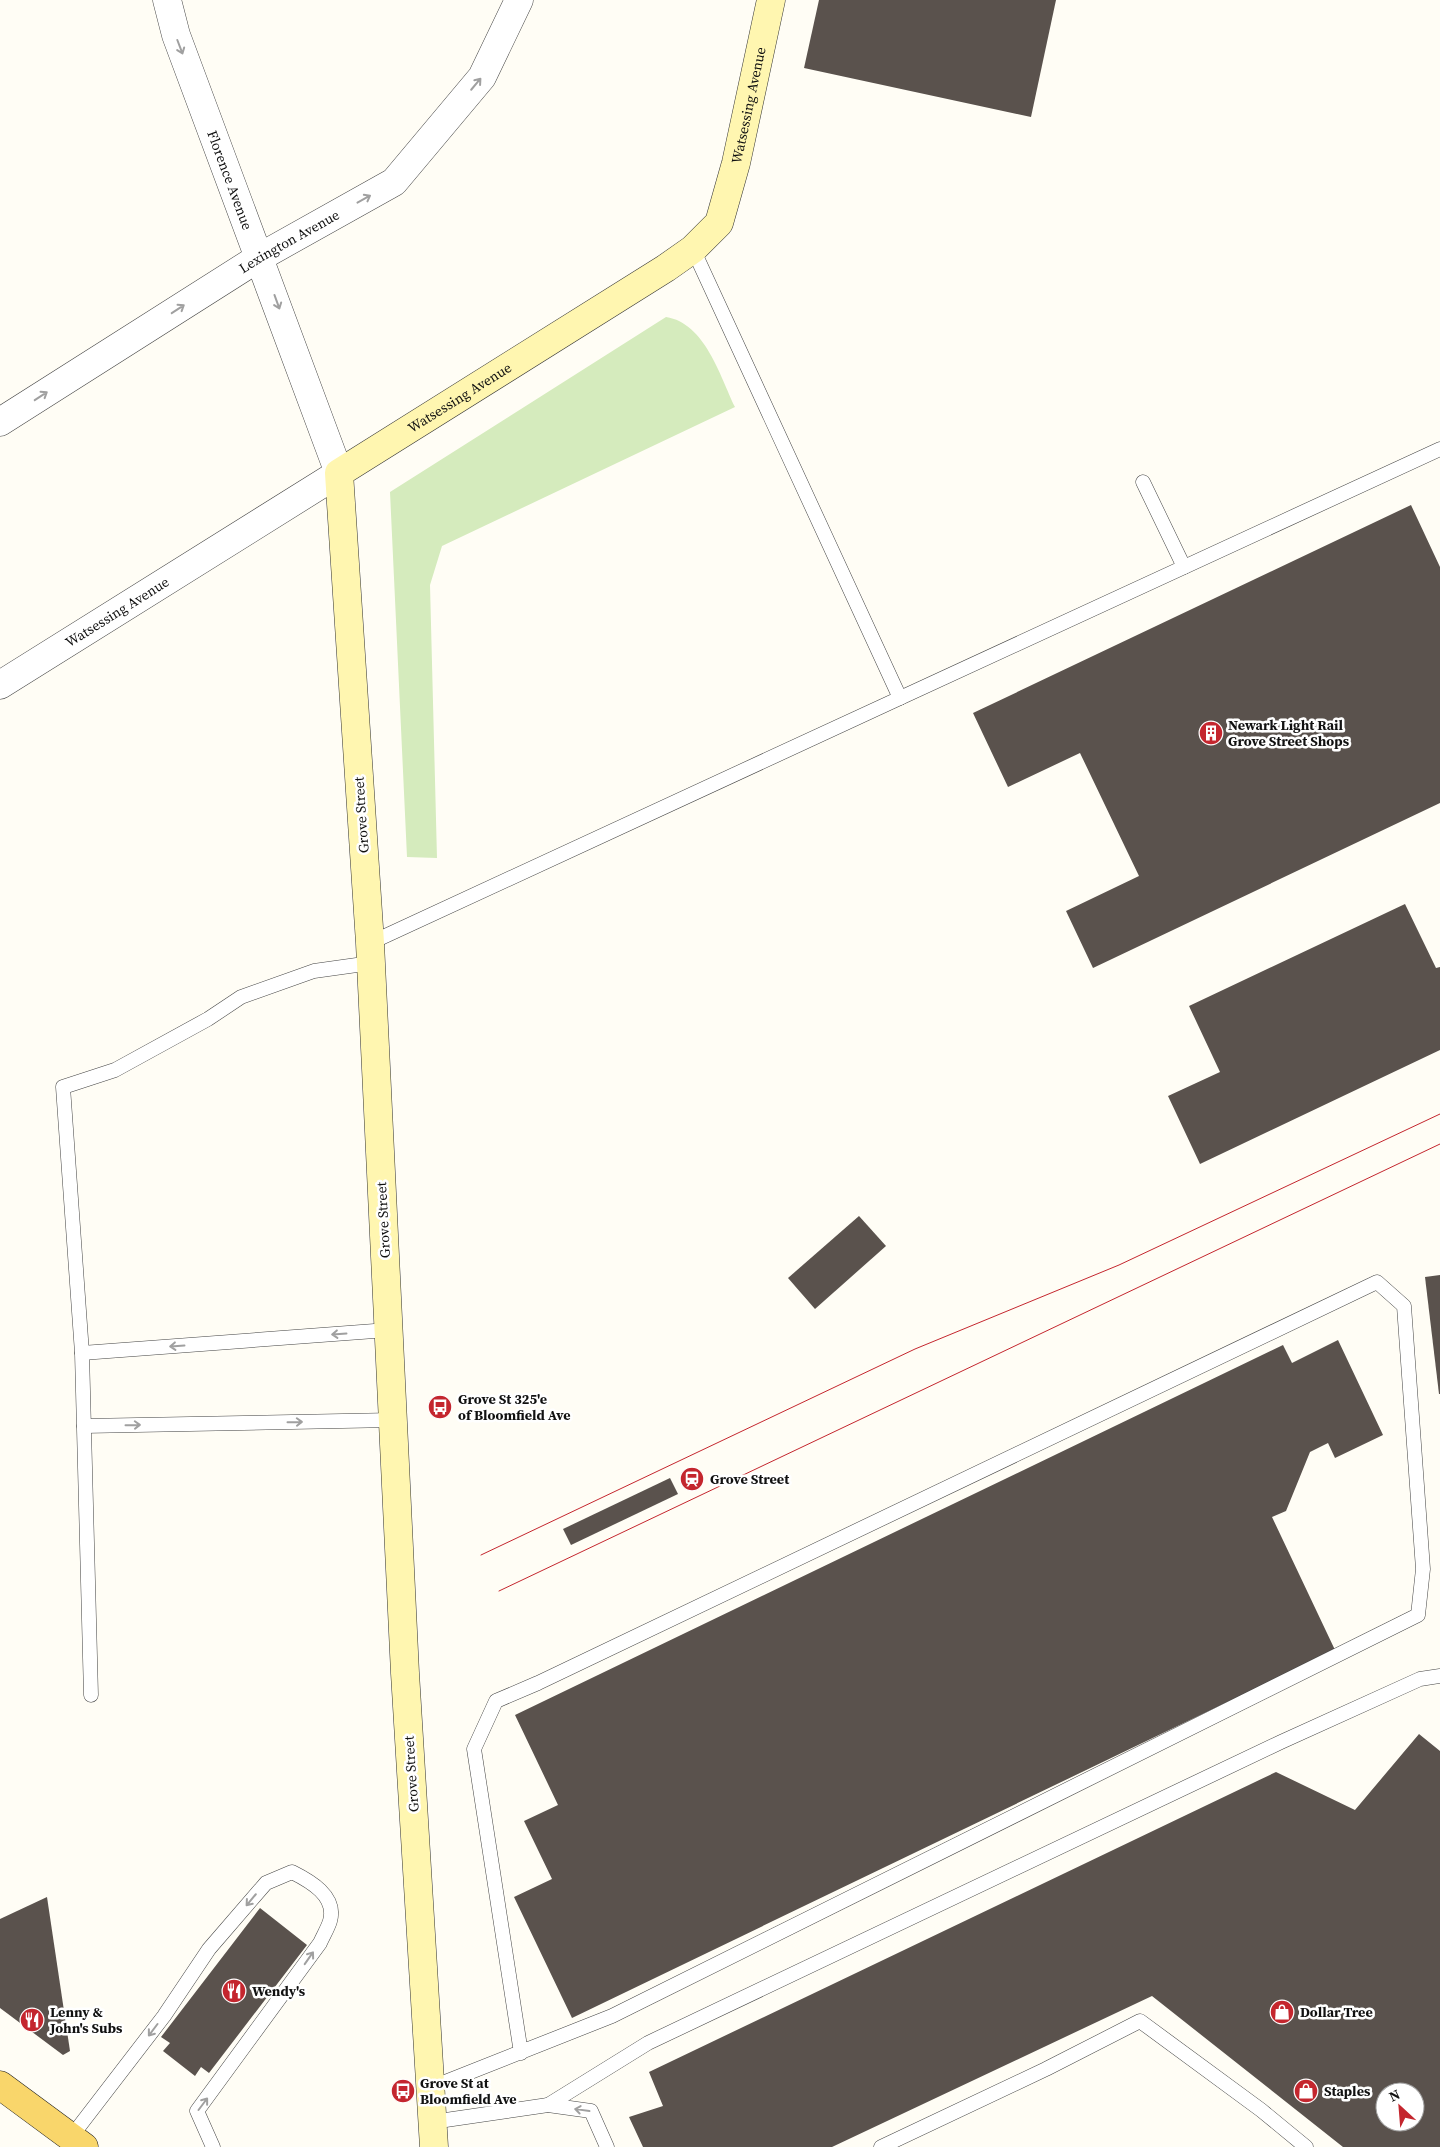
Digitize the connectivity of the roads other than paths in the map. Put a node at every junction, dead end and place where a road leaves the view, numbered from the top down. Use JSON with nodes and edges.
{"nodes":[{"id":1,"x":167,"y":0,"type":"edge"},
{"id":2,"x":519,"y":0,"type":"edge"},
{"id":3,"x":771,"y":0,"type":"edge"},
{"id":4,"x":693,"y":250,"type":"junction"},
{"id":5,"x":260,"y":257,"type":"junction"},
{"id":6,"x":0,"y":422,"type":"edge"},
{"id":7,"x":1440,"y":449,"type":"edge"},
{"id":8,"x":339,"y":473,"type":"junction"},
{"id":9,"x":1143,"y":482,"type":"dead end"},
{"id":10,"x":1184,"y":567,"type":"junction"},
{"id":11,"x":0,"y":685,"type":"edge"},
{"id":12,"x":900,"y":698,"type":"junction"},
{"id":13,"x":370,"y":953,"type":"junction"},
{"id":14,"x":388,"y":1330,"type":"junction"},
{"id":15,"x":82,"y":1353,"type":"junction"},
{"id":16,"x":393,"y":1420,"type":"junction"},
{"id":17,"x":84,"y":1426,"type":"junction"},
{"id":18,"x":1440,"y":1676,"type":"edge"},
{"id":19,"x":91,"y":1695,"type":"dead end"},
{"id":20,"x":521,"y":2053,"type":"junction"},
{"id":21,"x":0,"y":2085,"type":"edge"},
{"id":22,"x":430,"y":2088,"type":"junction"},
{"id":23,"x":548,"y":2105,"type":"junction"},
{"id":24,"x":433,"y":2135,"type":"edge"},
{"id":25,"x":73,"y":2144,"type":"edge"},
{"id":26,"x":213,"y":2147,"type":"edge"},
{"id":27,"x":607,"y":2147,"type":"edge"},
{"id":28,"x":881,"y":2147,"type":"edge"},
{"id":29,"x":1306,"y":2147,"type":"edge"}],
"edges":[{"from":1,"to":5,"type":"street","name":"Florence Avenue","one_way":true},
{"from":5,"to":2,"type":"street","name":"Lexington Avenue","one_way":true},
{"from":3,"to":4,"type":"main road","name":"Watsessing Avenue"},
{"from":4,"to":8,"type":"main road","name":"Watsessing Avenue"},
{"from":4,"to":12,"type":"lane"},
{"from":6,"to":5,"type":"street","name":"Lexington Avenue","one_way":true},
{"from":5,"to":8,"type":"street","name":"Florence Avenue","one_way":true},
{"from":7,"to":10,"type":"lane"},
{"from":8,"to":11,"type":"street","name":"Watsessing Avenue"},
{"from":8,"to":13,"type":"main road","name":"Grove Street"},
{"from":9,"to":10,"type":"lane"},
{"from":10,"to":12,"type":"lane"},
{"from":12,"to":13,"type":"lane"},
{"from":13,"to":14,"type":"main road","name":"Grove Street"},
{"from":13,"to":15,"type":"lane"},
{"from":14,"to":15,"type":"lane","one_way":true},
{"from":14,"to":16,"type":"main road","name":"Grove Street"},
{"from":15,"to":17,"type":"lane"},
{"from":17,"to":16,"type":"lane","one_way":true},
{"from":16,"to":22,"type":"main road","name":"Grove Street"},
{"from":17,"to":19,"type":"lane"},
{"from":18,"to":23,"type":"lane"},
{"from":20,"to":20,"type":"lane"},
{"from":20,"to":22,"type":"lane"},
{"from":21,"to":25,"type":"main road"},
{"from":22,"to":24,"type":"main road","name":"Grove Street"},
{"from":23,"to":24,"type":"lane"},
{"from":27,"to":23,"type":"lane","one_way":true},
{"from":26,"to":25,"type":"lane","one_way":true},
{"from":28,"to":29,"type":"lane"}]}
